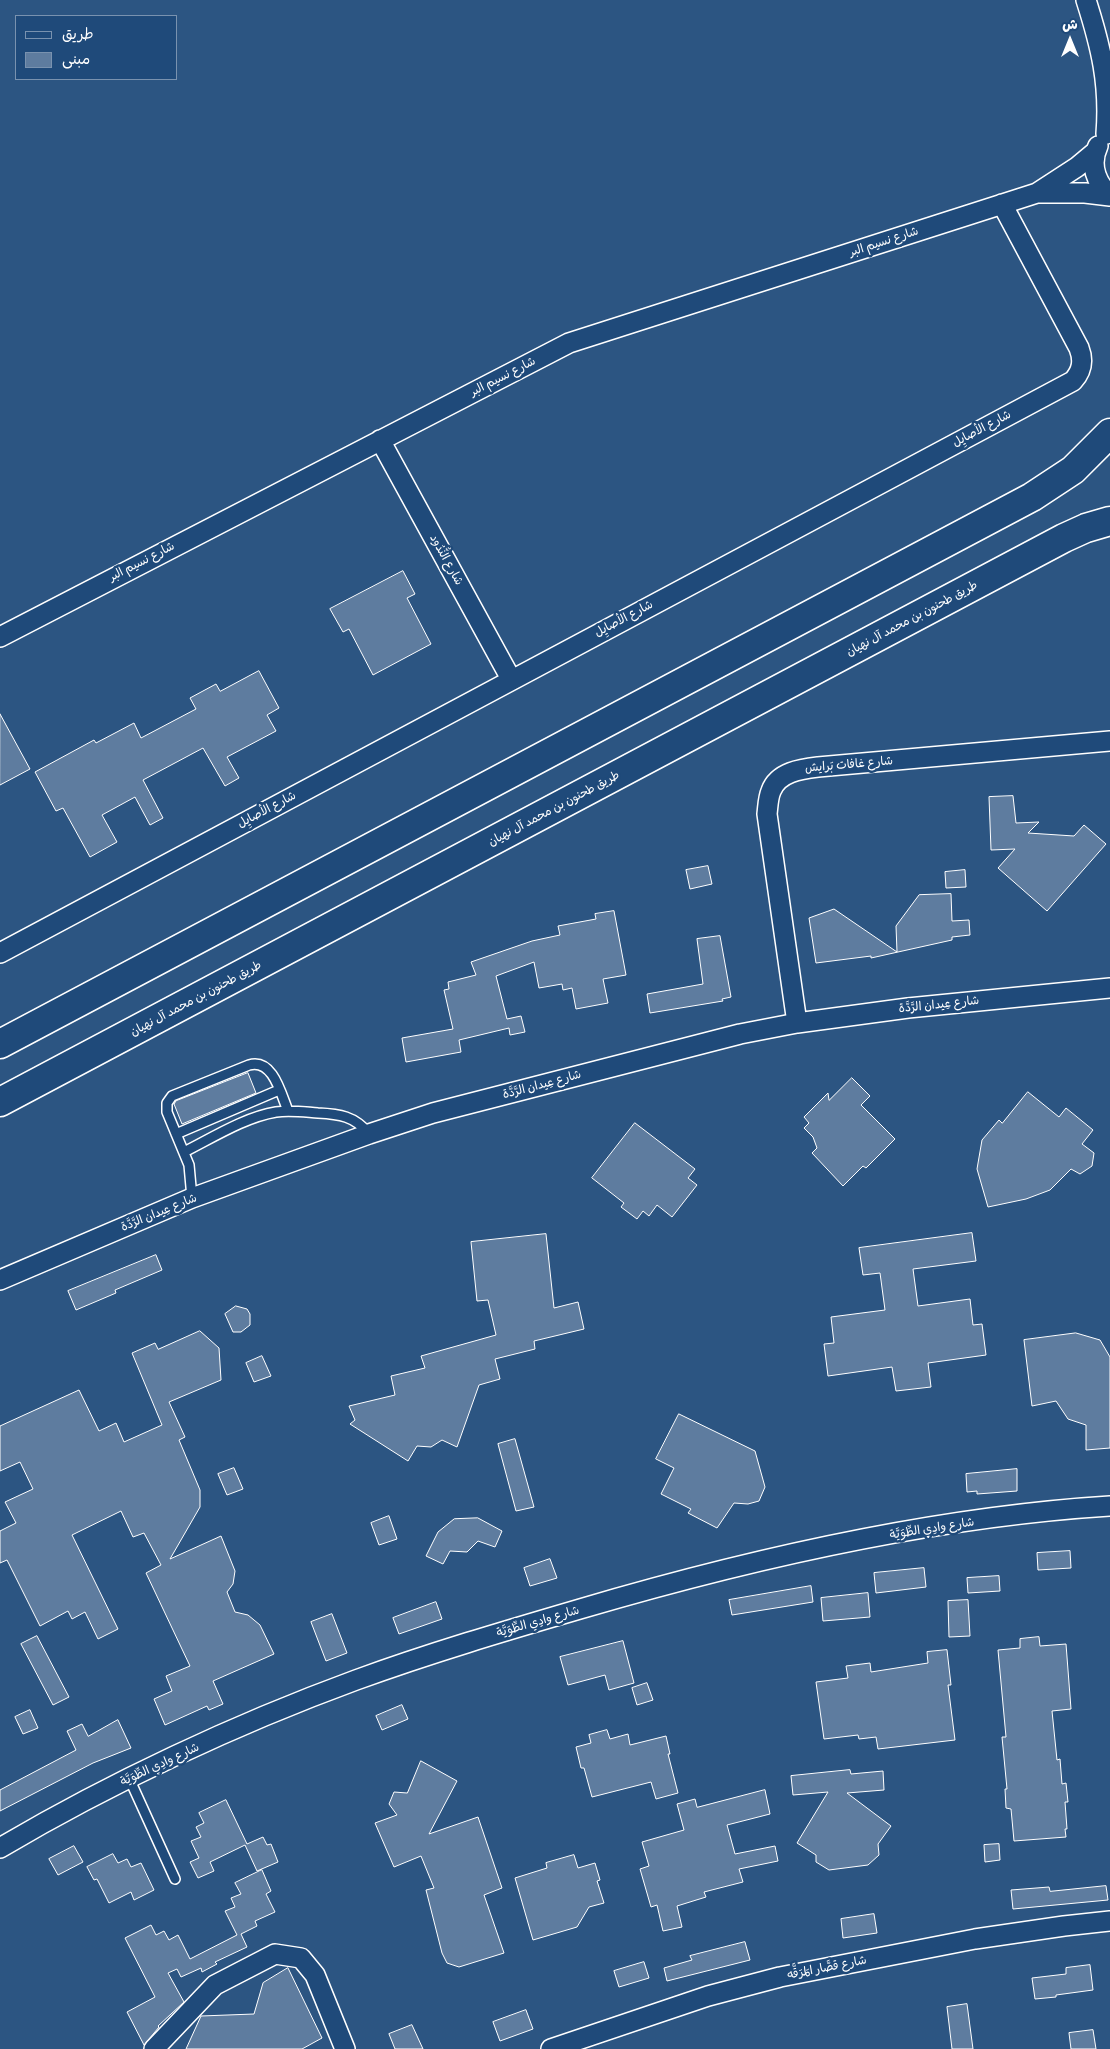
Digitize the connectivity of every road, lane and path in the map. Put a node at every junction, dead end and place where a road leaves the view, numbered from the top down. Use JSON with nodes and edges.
{"nodes":[{"id":1,"x":1086,"y":0,"type":"edge"},
{"id":2,"x":1108,"y":73,"type":"edge"},
{"id":3,"x":1108,"y":133,"type":"edge"},
{"id":4,"x":1095,"y":152,"type":"junction"},
{"id":5,"x":1037,"y":193,"type":"junction"},
{"id":6,"x":1110,"y":196,"type":"edge"},
{"id":7,"x":1002,"y":204,"type":"junction"},
{"id":8,"x":1110,"y":433,"type":"edge"},
{"id":9,"x":380,"y":440,"type":"junction"},
{"id":10,"x":1110,"y":521,"type":"edge"},
{"id":11,"x":0,"y":637,"type":"edge"},
{"id":12,"x":511,"y":680,"type":"junction"},
{"id":13,"x":1110,"y":741,"type":"edge"},
{"id":14,"x":0,"y":951,"type":"edge"},
{"id":15,"x":1110,"y":988,"type":"edge"},
{"id":16,"x":797,"y":1023,"type":"junction"},
{"id":17,"x":0,"y":1044,"type":"edge"},
{"id":18,"x":279,"y":1090,"type":"junction"},
{"id":19,"x":0,"y":1102,"type":"edge"},
{"id":20,"x":288,"y":1111,"type":"junction"},
{"id":21,"x":176,"y":1134,"type":"junction"},
{"id":22,"x":369,"y":1134,"type":"junction"},
{"id":23,"x":184,"y":1152,"type":"junction"},
{"id":24,"x":192,"y":1198,"type":"junction"},
{"id":25,"x":0,"y":1280,"type":"edge"},
{"id":26,"x":1110,"y":1506,"type":"edge"},
{"id":27,"x":129,"y":1778,"type":"junction"},
{"id":28,"x":0,"y":1848,"type":"edge"},
{"id":29,"x":175,"y":1879,"type":"dead end"},
{"id":30,"x":1110,"y":1922,"type":"edge"},
{"id":31,"x":154,"y":2049,"type":"edge"},
{"id":32,"x":345,"y":2049,"type":"edge"},
{"id":33,"x":551,"y":2049,"type":"edge"}],
"edges":[{"from":1,"to":2,"type":"street"},
{"from":2,"to":3,"type":"street"},
{"from":3,"to":4,"type":"street"},
{"from":4,"to":5,"type":"street","name":"شارع نسيم البر"},
{"from":4,"to":6,"type":"street"},
{"from":5,"to":6,"type":"street","name":"شارع نسيم البر"},
{"from":5,"to":7,"type":"street","name":"شارع نسيم البر"},
{"from":7,"to":9,"type":"street","name":"شارع نسيم البر"},
{"from":7,"to":12,"type":"street","name":"شارع الأصايِل"},
{"from":8,"to":17,"type":"main road"},
{"from":9,"to":11,"type":"street","name":"شارع نسيم البر"},
{"from":9,"to":12,"type":"street","name":"شارع النُّدُود"},
{"from":10,"to":19,"type":"main road","name":"طريق طحنون بن محمد آل نهيان"},
{"from":12,"to":14,"type":"street","name":"شارع الأصايِل"},
{"from":13,"to":16,"type":"street","name":"شارع غافات بَرايش"},
{"from":15,"to":16,"type":"street","name":"شارع عِيدان الرَّدَّة"},
{"from":16,"to":22,"type":"street","name":"شارع عِيدان الرَّدَّة"},
{"from":18,"to":20,"type":"lane"},
{"from":18,"to":21,"type":"lane"},
{"from":18,"to":21,"type":"lane"},
{"from":20,"to":22,"type":"lane"},
{"from":20,"to":23,"type":"lane"},
{"from":21,"to":23,"type":"lane"},
{"from":22,"to":24,"type":"street","name":"شارع عِيدان الرَّدَّة"},
{"from":23,"to":24,"type":"lane"},
{"from":24,"to":25,"type":"street","name":"شارع عِيدان الرَّدَّة"},
{"from":26,"to":27,"type":"street","name":"شارع وادِي الطِّوَيَّة"},
{"from":27,"to":28,"type":"street","name":"شارع وادِي الطِّوَيَّة"},
{"from":27,"to":29,"type":"lane"},
{"from":30,"to":33,"type":"street","name":"شارع قصَّار المَرَقَّه"},
{"from":31,"to":32,"type":"street"}]}
